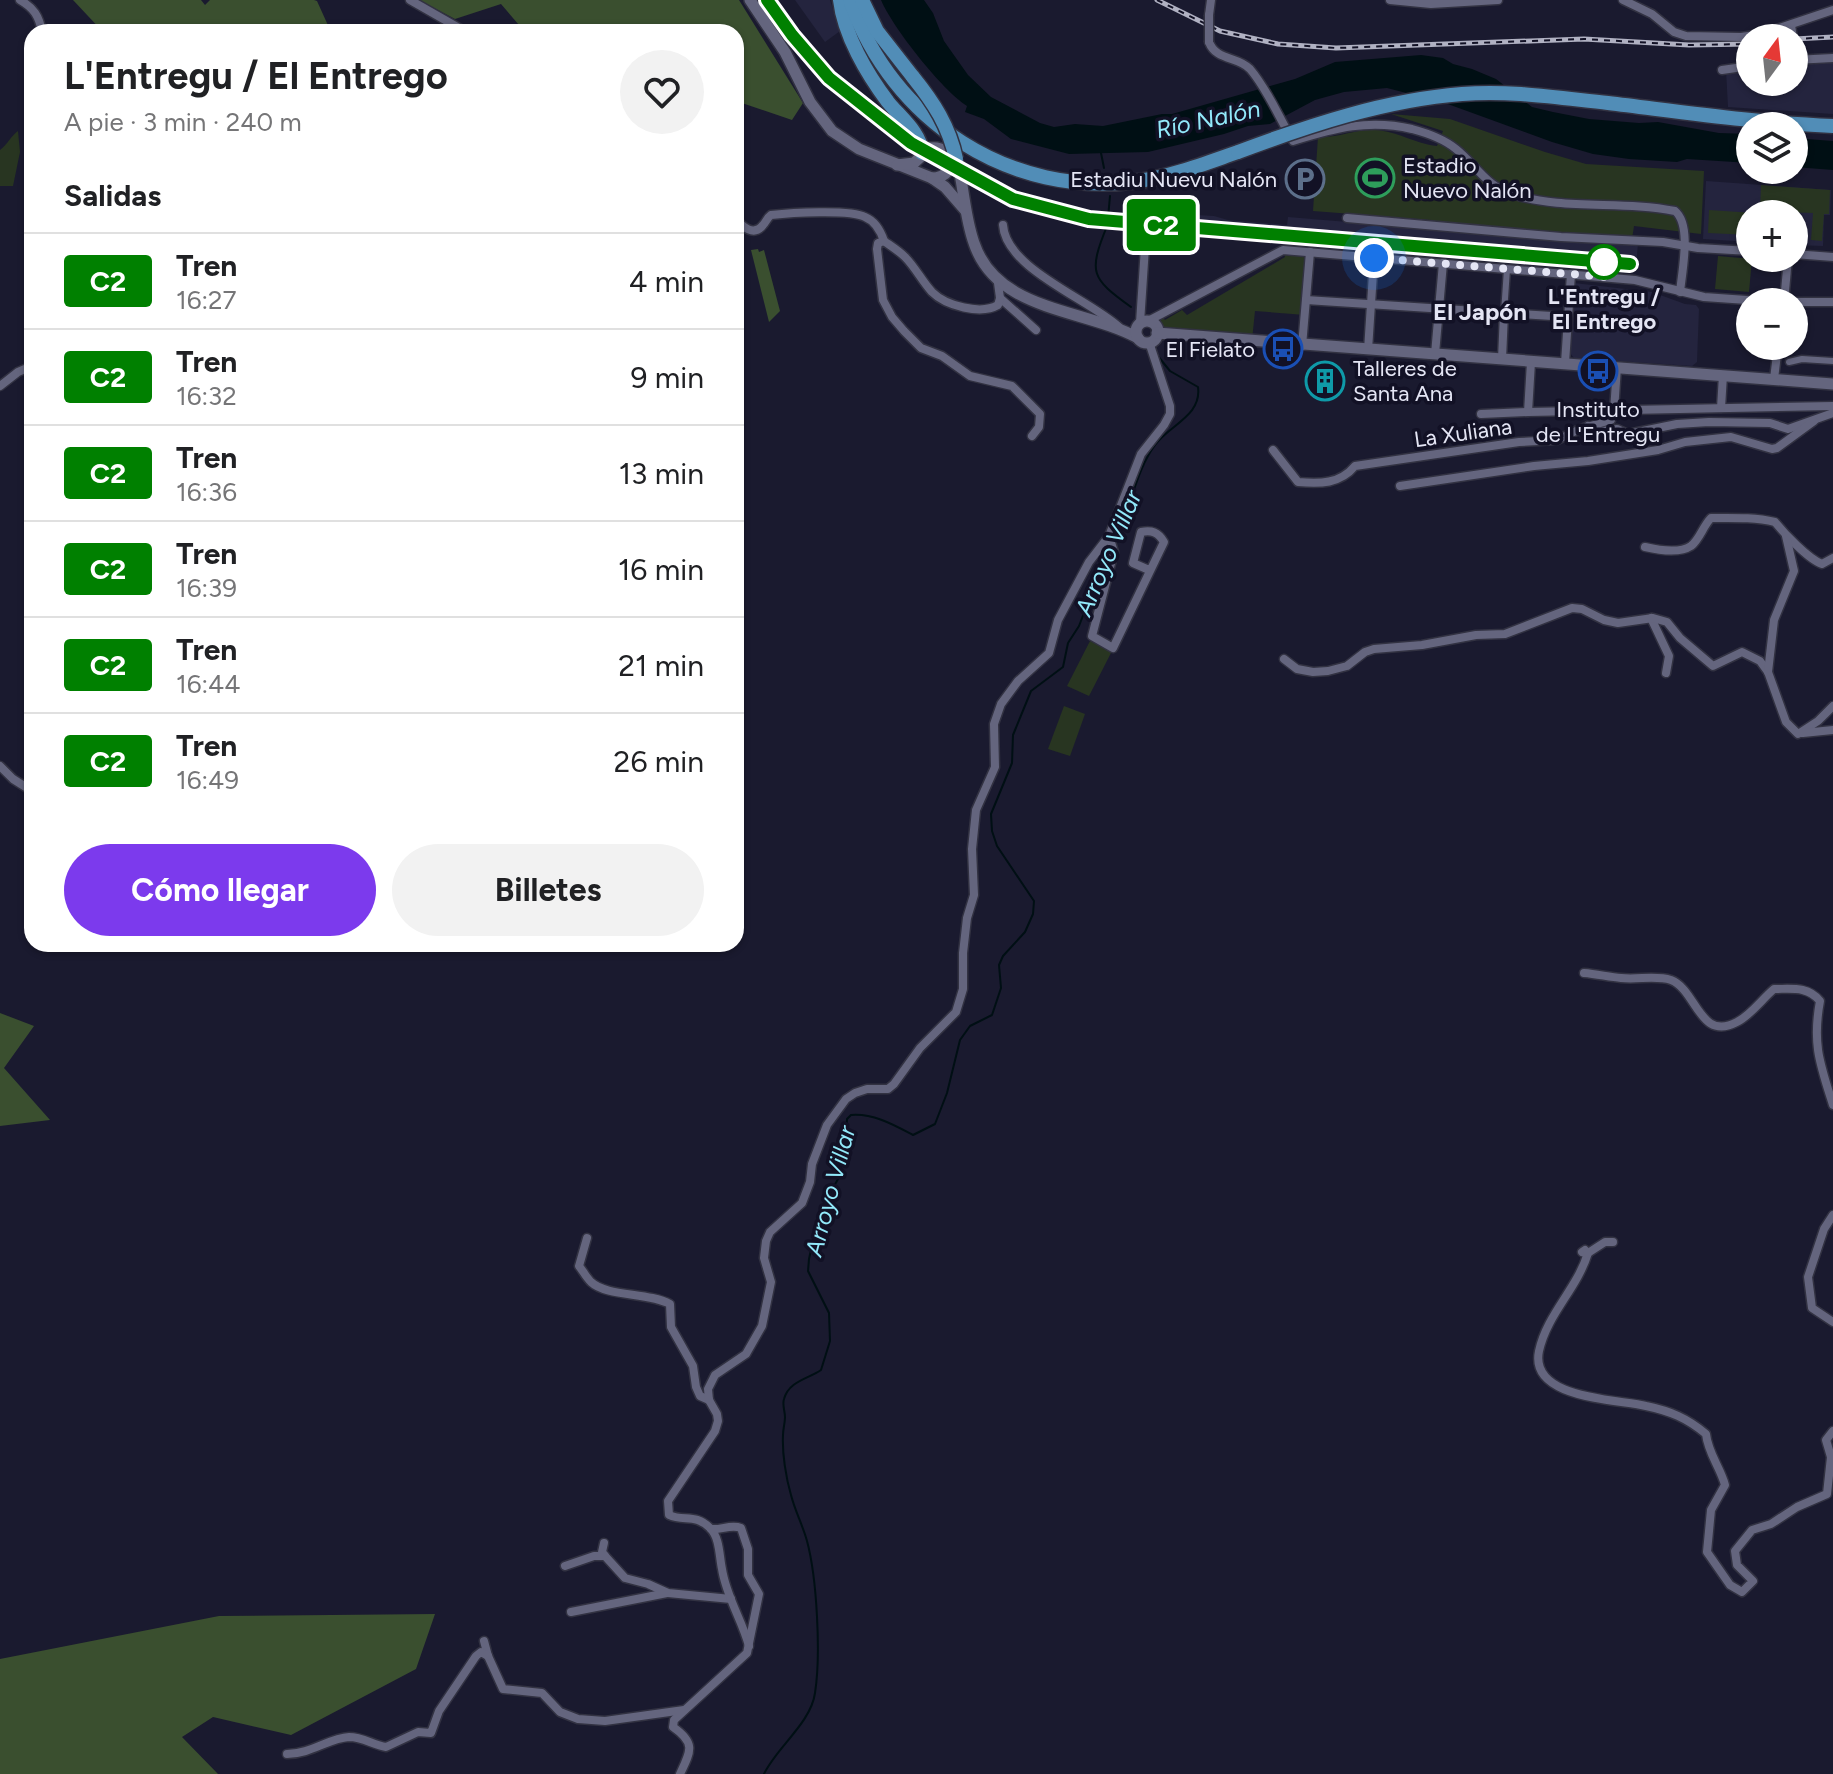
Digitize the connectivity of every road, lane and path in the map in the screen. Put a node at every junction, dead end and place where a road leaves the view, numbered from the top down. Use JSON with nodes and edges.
{"nodes":[{"id":1,"x":20,"y":0,"type":"edge"},
{"id":2,"x":410,"y":0,"type":"edge"},
{"id":3,"x":750,"y":0,"type":"edge"},
{"id":4,"x":840,"y":0,"type":"edge"},
{"id":5,"x":850,"y":0,"type":"edge"},
{"id":6,"x":862,"y":0,"type":"edge"},
{"id":7,"x":1211,"y":0,"type":"edge"},
{"id":8,"x":1390,"y":0,"type":"edge"},
{"id":9,"x":1498,"y":0,"type":"edge"},
{"id":10,"x":1623,"y":0,"type":"edge"},
{"id":11,"x":1833,"y":10,"type":"edge"},
{"id":12,"x":41,"y":24,"type":"edge"},
{"id":13,"x":452,"y":24,"type":"edge"},
{"id":14,"x":1807,"y":24,"type":"edge"},
{"id":15,"x":1736,"y":37,"type":"edge"},
{"id":16,"x":1808,"y":55,"type":"edge"},
{"id":17,"x":1833,"y":58,"type":"edge"},
{"id":18,"x":1736,"y":68,"type":"edge"},
{"id":19,"x":1722,"y":70,"type":"dead end"},
{"id":20,"x":1833,"y":126,"type":"edge"},
{"id":21,"x":921,"y":156,"type":"junction"},
{"id":22,"x":951,"y":161,"type":"junction"},
{"id":23,"x":897,"y":165,"type":"junction"},
{"id":24,"x":928,"y":176,"type":"junction"},
{"id":25,"x":968,"y":214,"type":"junction"},
{"id":26,"x":1347,"y":218,"type":"dead end"},
{"id":27,"x":1003,"y":225,"type":"dead end"},
{"id":28,"x":744,"y":227,"type":"edge"},
{"id":29,"x":1163,"y":238,"type":"dead end"},
{"id":30,"x":884,"y":241,"type":"junction"},
{"id":31,"x":1684,"y":245,"type":"junction"},
{"id":32,"x":1736,"y":250,"type":"edge"},
{"id":33,"x":1310,"y":252,"type":"junction"},
{"id":34,"x":1808,"y":255,"type":"edge"},
{"id":35,"x":1833,"y":257,"type":"edge"},
{"id":36,"x":1374,"y":258,"type":"junction"},
{"id":37,"x":1443,"y":263,"type":"junction"},
{"id":38,"x":1507,"y":269,"type":"junction"},
{"id":39,"x":1571,"y":274,"type":"junction"},
{"id":40,"x":998,"y":283,"type":"junction"},
{"id":41,"x":1684,"y":293,"type":"junction"},
{"id":42,"x":1000,"y":298,"type":"junction"},
{"id":43,"x":1736,"y":298,"type":"edge"},
{"id":44,"x":1306,"y":300,"type":"junction"},
{"id":45,"x":1808,"y":302,"type":"edge"},
{"id":46,"x":1833,"y":302,"type":"edge"},
{"id":47,"x":1371,"y":304,"type":"junction"},
{"id":48,"x":1439,"y":309,"type":"junction"},
{"id":49,"x":1504,"y":313,"type":"junction"},
{"id":50,"x":1568,"y":317,"type":"junction"},
{"id":51,"x":1114,"y":327,"type":"junction"},
{"id":52,"x":1148,"y":329,"type":"junction"},
{"id":53,"x":1036,"y":330,"type":"dead end"},
{"id":54,"x":1302,"y":346,"type":"junction"},
{"id":55,"x":1368,"y":350,"type":"junction"},
{"id":56,"x":1435,"y":354,"type":"junction"},
{"id":57,"x":1502,"y":359,"type":"junction"},
{"id":58,"x":1781,"y":360,"type":"edge"},
{"id":59,"x":1833,"y":361,"type":"edge"},
{"id":60,"x":1531,"y":362,"type":"junction"},
{"id":61,"x":1565,"y":363,"type":"junction"},
{"id":62,"x":1782,"y":364,"type":"junction"},
{"id":63,"x":1617,"y":367,"type":"junction"},
{"id":64,"x":24,"y":369,"type":"edge"},
{"id":65,"x":1723,"y":375,"type":"junction"},
{"id":66,"x":1774,"y":379,"type":"junction"},
{"id":67,"x":1833,"y":384,"type":"edge"},
{"id":68,"x":0,"y":386,"type":"edge"},
{"id":69,"x":1833,"y":406,"type":"edge"},
{"id":70,"x":1721,"y":408,"type":"junction"},
{"id":71,"x":1614,"y":411,"type":"junction"},
{"id":72,"x":1528,"y":412,"type":"junction"},
{"id":73,"x":1833,"y":413,"type":"edge"},
{"id":74,"x":1481,"y":414,"type":"dead end"},
{"id":75,"x":1814,"y":421,"type":"junction"},
{"id":76,"x":1588,"y":426,"type":"junction"},
{"id":77,"x":1032,"y":436,"type":"dead end"},
{"id":78,"x":1273,"y":450,"type":"dead end"},
{"id":79,"x":1400,"y":486,"type":"dead end"},
{"id":80,"x":1786,"y":536,"type":"junction"},
{"id":81,"x":1110,"y":537,"type":"junction"},
{"id":82,"x":1645,"y":547,"type":"dead end"},
{"id":83,"x":1833,"y":558,"type":"edge"},
{"id":84,"x":1149,"y":570,"type":"junction"},
{"id":85,"x":1651,"y":618,"type":"junction"},
{"id":86,"x":1284,"y":659,"type":"dead end"},
{"id":87,"x":1768,"y":672,"type":"junction"},
{"id":88,"x":1666,"y":673,"type":"dead end"},
{"id":89,"x":1833,"y":706,"type":"edge"},
{"id":90,"x":1833,"y":730,"type":"edge"},
{"id":91,"x":1798,"y":734,"type":"junction"},
{"id":92,"x":0,"y":766,"type":"edge"},
{"id":93,"x":24,"y":786,"type":"edge"},
{"id":94,"x":1584,"y":973,"type":"dead end"},
{"id":95,"x":1833,"y":1105,"type":"edge"},
{"id":96,"x":1833,"y":1215,"type":"edge"},
{"id":97,"x":587,"y":1238,"type":"dead end"},
{"id":98,"x":1613,"y":1242,"type":"dead end"},
{"id":99,"x":1833,"y":1322,"type":"edge"},
{"id":100,"x":709,"y":1400,"type":"junction"},
{"id":101,"x":1833,"y":1431,"type":"edge"},
{"id":102,"x":711,"y":1529,"type":"junction"},
{"id":103,"x":604,"y":1543,"type":"dead end"},
{"id":104,"x":605,"y":1556,"type":"junction"},
{"id":105,"x":565,"y":1566,"type":"dead end"},
{"id":106,"x":668,"y":1593,"type":"junction"},
{"id":107,"x":731,"y":1599,"type":"junction"},
{"id":108,"x":571,"y":1612,"type":"dead end"},
{"id":109,"x":484,"y":1641,"type":"dead end"},
{"id":110,"x":749,"y":1646,"type":"junction"},
{"id":111,"x":488,"y":1656,"type":"junction"},
{"id":112,"x":685,"y":1710,"type":"junction"},
{"id":113,"x":287,"y":1754,"type":"dead end"},
{"id":114,"x":680,"y":1774,"type":"edge"}],
"edges":[{"from":1,"to":12,"type":"street"},
{"from":2,"to":13,"type":"street"},
{"from":3,"to":23,"type":"street"},
{"from":4,"to":21,"type":"main road"},
{"from":5,"to":20,"type":"main road","bridge":true},
{"from":6,"to":22,"type":"main road","bridge":true},
{"from":7,"to":31,"type":"street","bridge":true},
{"from":8,"to":9,"type":"street"},
{"from":10,"to":15,"type":"street"},
{"from":11,"to":14,"type":"street"},
{"from":16,"to":17,"type":"street"},
{"from":18,"to":19,"type":"street"},
{"from":21,"to":22,"type":"street"},
{"from":21,"to":23,"type":"street"},
{"from":21,"to":24,"type":"street"},
{"from":22,"to":24,"type":"street"},
{"from":22,"to":25,"type":"street"},
{"from":23,"to":24,"type":"street"},
{"from":24,"to":25,"type":"street"},
{"from":25,"to":40,"type":"street"},
{"from":26,"to":31,"type":"street"},
{"from":27,"to":51,"type":"street"},
{"from":28,"to":30,"type":"street"},
{"from":29,"to":52,"type":"street"},
{"from":30,"to":42,"type":"street"},
{"from":30,"to":77,"type":"street"},
{"from":31,"to":32,"type":"street"},
{"from":31,"to":41,"type":"street"},
{"from":33,"to":36,"type":"street"},
{"from":33,"to":44,"type":"street"},
{"from":33,"to":52,"type":"street"},
{"from":34,"to":35,"type":"street"},
{"from":36,"to":37,"type":"street"},
{"from":36,"to":47,"type":"street"},
{"from":37,"to":38,"type":"street"},
{"from":37,"to":48,"type":"street"},
{"from":38,"to":39,"type":"street"},
{"from":38,"to":49,"type":"street"},
{"from":39,"to":41,"type":"street"},
{"from":39,"to":50,"type":"street"},
{"from":40,"to":42,"type":"street"},
{"from":40,"to":51,"type":"street"},
{"from":41,"to":43,"type":"street"},
{"from":42,"to":53,"type":"street"},
{"from":44,"to":47,"type":"street"},
{"from":44,"to":54,"type":"street"},
{"from":45,"to":46,"type":"street"},
{"from":47,"to":48,"type":"street"},
{"from":47,"to":55,"type":"street"},
{"from":48,"to":49,"type":"street"},
{"from":48,"to":56,"type":"street"},
{"from":49,"to":50,"type":"street"},
{"from":49,"to":57,"type":"street"},
{"from":50,"to":61,"type":"street"},
{"from":51,"to":52,"type":"street"},
{"from":52,"to":54,"type":"street"},
{"from":52,"to":81,"type":"street"},
{"from":54,"to":55,"type":"street"},
{"from":55,"to":56,"type":"street"},
{"from":56,"to":57,"type":"street"},
{"from":57,"to":60,"type":"street"},
{"from":58,"to":62,"type":"street"},
{"from":59,"to":62,"type":"street"},
{"from":60,"to":61,"type":"street"},
{"from":60,"to":72,"type":"street"},
{"from":61,"to":63,"type":"street"},
{"from":62,"to":66,"type":"street"},
{"from":63,"to":65,"type":"street"},
{"from":63,"to":71,"type":"street"},
{"from":64,"to":68,"type":"street"},
{"from":65,"to":66,"type":"street"},
{"from":65,"to":70,"type":"street"},
{"from":66,"to":67,"type":"street"},
{"from":69,"to":70,"type":"street"},
{"from":70,"to":71,"type":"street"},
{"from":71,"to":72,"type":"street"},
{"from":71,"to":76,"type":"street","name":"La Xuliana"},
{"from":72,"to":74,"type":"street"},
{"from":73,"to":75,"type":"street"},
{"from":75,"to":76,"type":"street"},
{"from":75,"to":79,"type":"street","name":"La Xuliana"},
{"from":76,"to":78,"type":"street","name":"La Xuliana"},
{"from":80,"to":82,"type":"street"},
{"from":80,"to":83,"type":"street"},
{"from":80,"to":87,"type":"street"},
{"from":81,"to":84,"type":"street"},
{"from":81,"to":100,"type":"street"},
{"from":84,"to":84,"type":"street"},
{"from":85,"to":86,"type":"street"},
{"from":85,"to":87,"type":"street"},
{"from":85,"to":88,"type":"street"},
{"from":87,"to":91,"type":"street"},
{"from":89,"to":91,"type":"street"},
{"from":90,"to":91,"type":"street"},
{"from":92,"to":93,"type":"street"},
{"from":94,"to":95,"type":"street"},
{"from":96,"to":99,"type":"street"},
{"from":97,"to":100,"type":"street"},
{"from":98,"to":101,"type":"street"},
{"from":100,"to":102,"type":"street"},
{"from":102,"to":107,"type":"street"},
{"from":102,"to":110,"type":"street"},
{"from":103,"to":104,"type":"street"},
{"from":104,"to":105,"type":"street"},
{"from":104,"to":106,"type":"street"},
{"from":106,"to":107,"type":"street"},
{"from":106,"to":108,"type":"street"},
{"from":107,"to":110,"type":"street"},
{"from":109,"to":111,"type":"street"},
{"from":110,"to":112,"type":"street"},
{"from":111,"to":112,"type":"street"},
{"from":111,"to":113,"type":"street"},
{"from":112,"to":114,"type":"street"}]}
